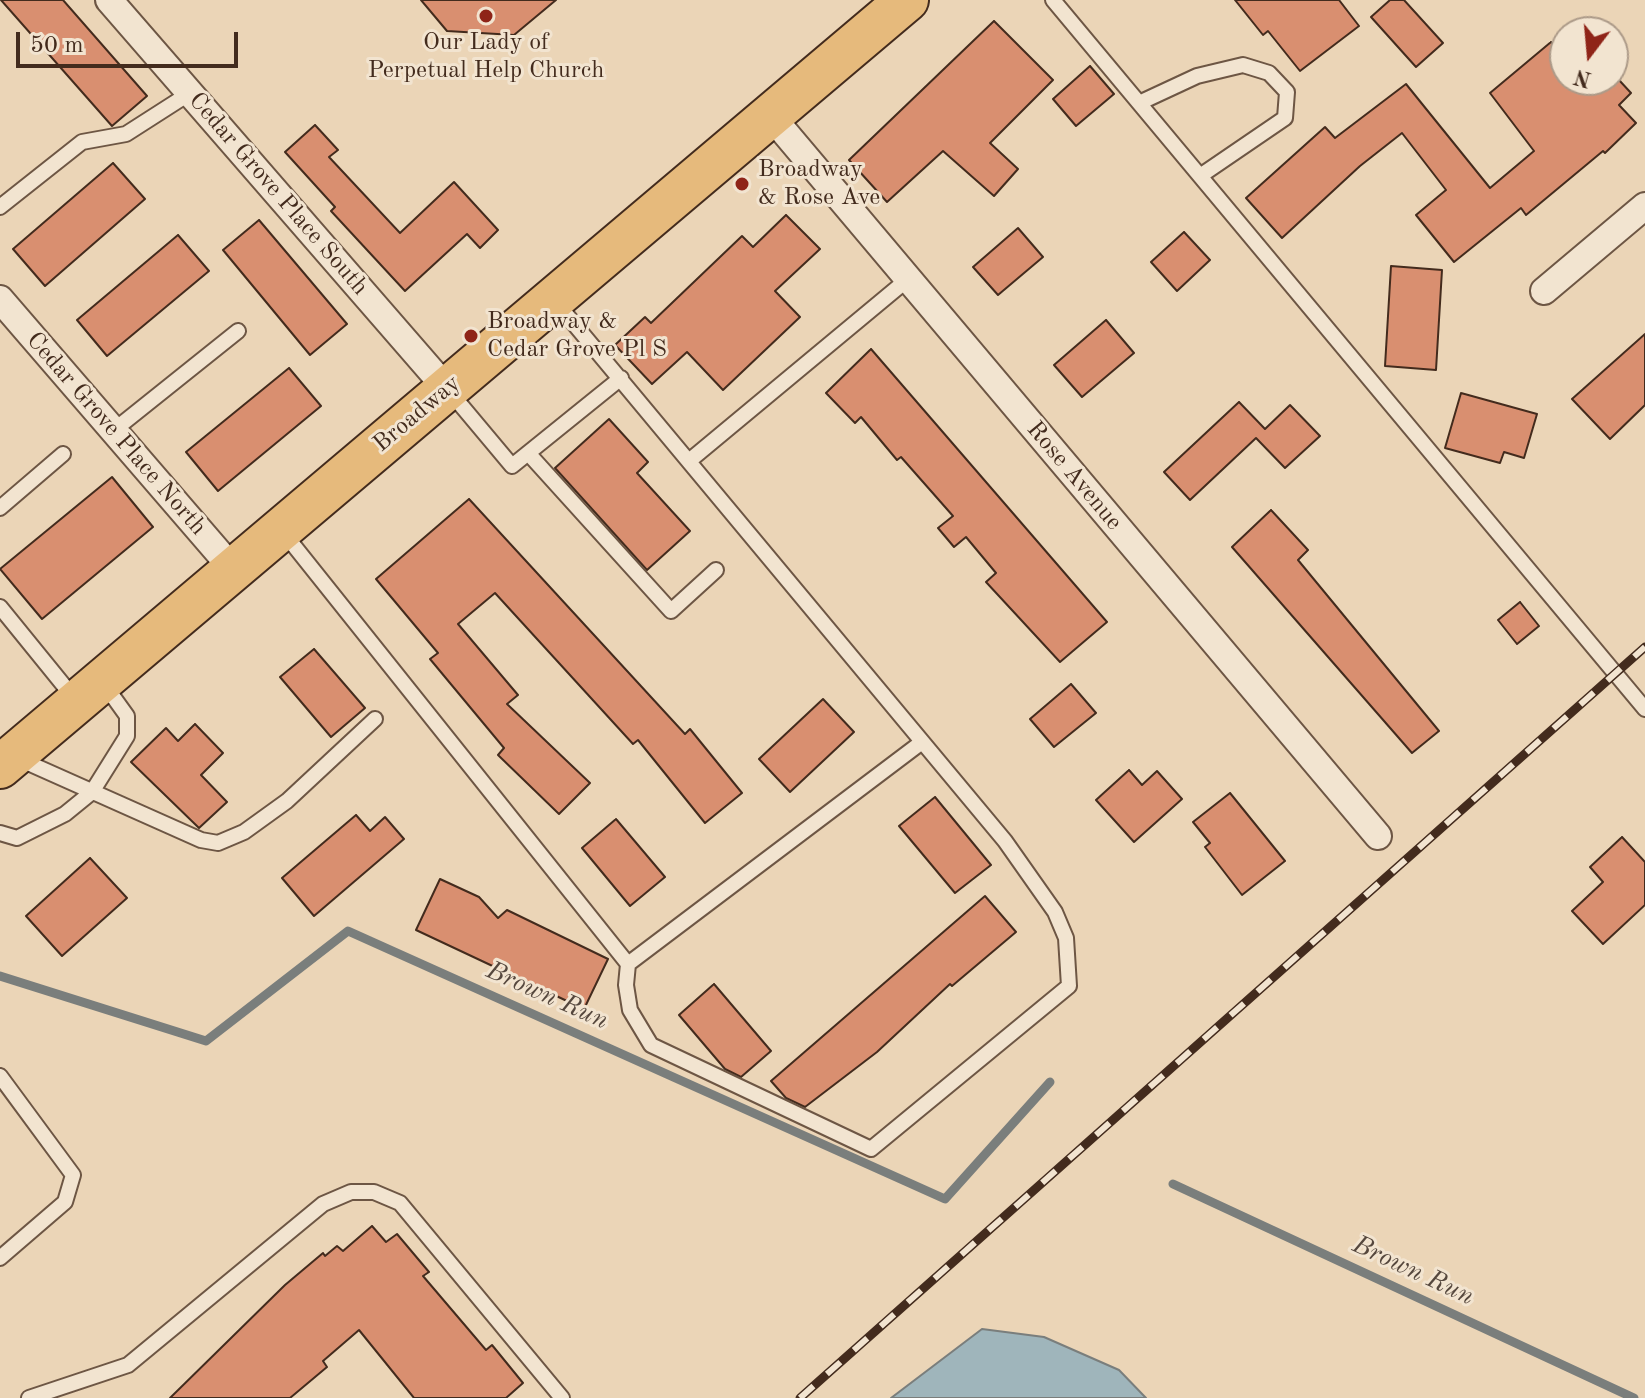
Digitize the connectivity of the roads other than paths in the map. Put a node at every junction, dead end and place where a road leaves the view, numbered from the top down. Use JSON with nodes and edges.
{"nodes":[{"id":1,"x":109,"y":0,"type":"edge"},
{"id":2,"x":907,"y":0,"type":"edge"},
{"id":3,"x":1053,"y":0,"type":"edge"},
{"id":4,"x":190,"y":93,"type":"junction"},
{"id":5,"x":1139,"y":103,"type":"junction"},
{"id":6,"x":771,"y":116,"type":"junction"},
{"id":7,"x":1200,"y":176,"type":"junction"},
{"id":8,"x":1645,"y":206,"type":"edge"},
{"id":9,"x":0,"y":207,"type":"edge"},
{"id":10,"x":908,"y":279,"type":"junction"},
{"id":11,"x":1544,"y":291,"type":"dead end"},
{"id":12,"x":0,"y":299,"type":"edge"},
{"id":13,"x":554,"y":299,"type":"junction"},
{"id":14,"x":238,"y":331,"type":"dead end"},
{"id":15,"x":621,"y":378,"type":"junction"},
{"id":16,"x":447,"y":389,"type":"junction"},
{"id":17,"x":113,"y":431,"type":"junction"},
{"id":18,"x":528,"y":453,"type":"junction"},
{"id":19,"x":63,"y":454,"type":"dead end"},
{"id":20,"x":689,"y":461,"type":"junction"},
{"id":21,"x":0,"y":508,"type":"edge"},
{"id":22,"x":280,"y":528,"type":"junction"},
{"id":23,"x":232,"y":568,"type":"junction"},
{"id":24,"x":716,"y":570,"type":"dead end"},
{"id":25,"x":0,"y":607,"type":"edge"},
{"id":26,"x":89,"y":691,"type":"junction"},
{"id":27,"x":1645,"y":709,"type":"edge"},
{"id":28,"x":375,"y":719,"type":"dead end"},
{"id":29,"x":922,"y":742,"type":"junction"},
{"id":30,"x":6,"y":761,"type":"edge"},
{"id":31,"x":92,"y":792,"type":"junction"},
{"id":32,"x":0,"y":833,"type":"edge"},
{"id":33,"x":1378,"y":836,"type":"dead end"},
{"id":34,"x":628,"y":964,"type":"junction"},
{"id":35,"x":0,"y":1076,"type":"edge"},
{"id":36,"x":0,"y":1258,"type":"edge"},
{"id":37,"x":29,"y":1398,"type":"edge"},
{"id":38,"x":562,"y":1398,"type":"edge"}],
"edges":[{"from":1,"to":4,"type":"street","name":"Cedar Grove Place South"},
{"from":2,"to":6,"type":"main road","name":"Broadway"},
{"from":3,"to":5,"type":"lane"},
{"from":4,"to":9,"type":"lane"},
{"from":4,"to":16,"type":"street","name":"Cedar Grove Place South"},
{"from":5,"to":7,"type":"lane"},
{"from":5,"to":7,"type":"lane"},
{"from":6,"to":10,"type":"street","name":"Rose Avenue"},
{"from":6,"to":13,"type":"main road","name":"Broadway"},
{"from":7,"to":27,"type":"lane"},
{"from":8,"to":11,"type":"street"},
{"from":10,"to":20,"type":"lane"},
{"from":10,"to":33,"type":"street","name":"Rose Avenue"},
{"from":12,"to":17,"type":"street","name":"Cedar Grove Place North"},
{"from":13,"to":15,"type":"lane"},
{"from":13,"to":16,"type":"main road","name":"Broadway"},
{"from":14,"to":17,"type":"lane"},
{"from":15,"to":18,"type":"lane"},
{"from":15,"to":20,"type":"lane"},
{"from":16,"to":18,"type":"lane"},
{"from":16,"to":22,"type":"main road","name":"Broadway"},
{"from":17,"to":23,"type":"street","name":"Cedar Grove Place North"},
{"from":18,"to":24,"type":"lane"},
{"from":19,"to":21,"type":"lane"},
{"from":20,"to":29,"type":"lane"},
{"from":22,"to":23,"type":"main road","name":"Broadway"},
{"from":22,"to":34,"type":"lane"},
{"from":23,"to":26,"type":"main road","name":"Broadway"},
{"from":25,"to":26,"type":"lane"},
{"from":26,"to":30,"type":"main road","name":"Broadway"},
{"from":26,"to":31,"type":"lane"},
{"from":28,"to":31,"type":"lane"},
{"from":29,"to":34,"type":"lane"},
{"from":29,"to":34,"type":"lane"},
{"from":30,"to":31,"type":"lane"},
{"from":31,"to":32,"type":"lane"},
{"from":35,"to":36,"type":"lane"},
{"from":37,"to":38,"type":"lane"}]}
